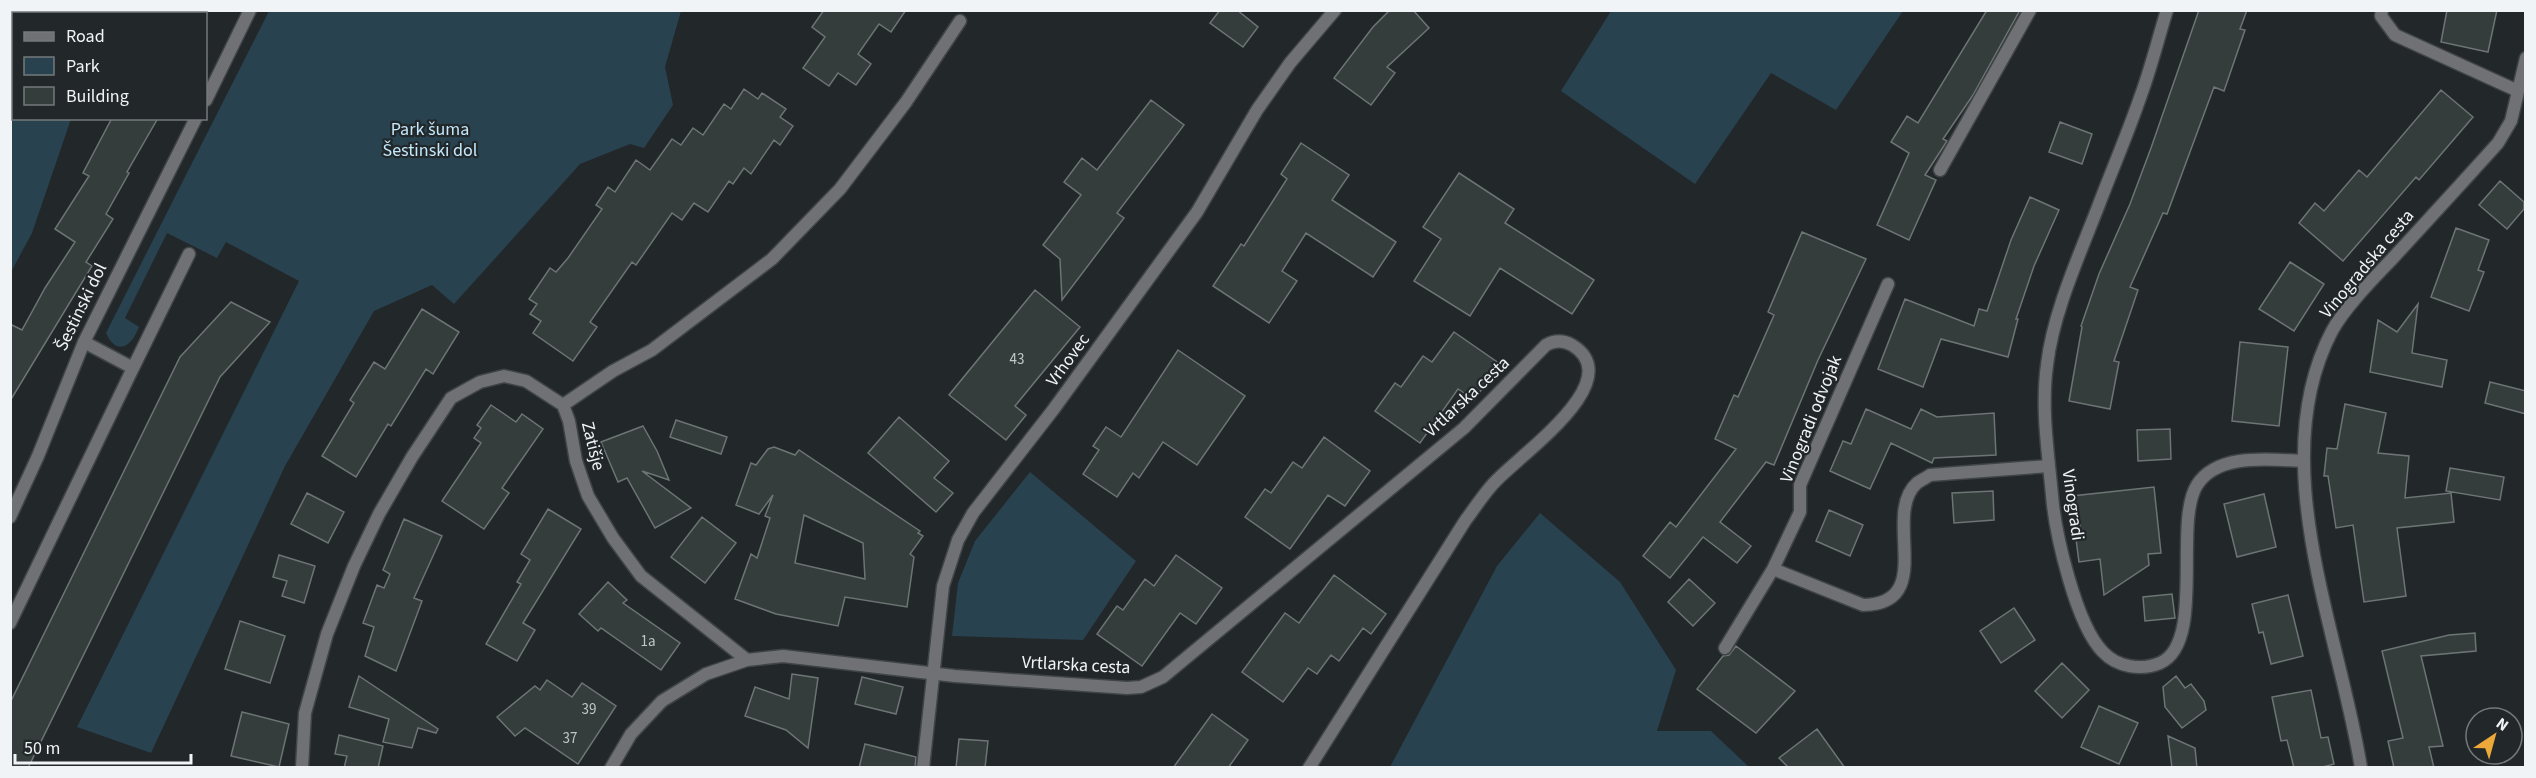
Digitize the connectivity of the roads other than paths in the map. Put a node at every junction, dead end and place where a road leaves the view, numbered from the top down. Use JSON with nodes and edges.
{"nodes":[{"id":1,"x":250,"y":10,"type":"edge"},
{"id":2,"x":1335,"y":10,"type":"edge"},
{"id":3,"x":2030,"y":10,"type":"edge"},
{"id":4,"x":2167,"y":10,"type":"edge"},
{"id":5,"x":2382,"y":10,"type":"edge"},
{"id":6,"x":960,"y":21,"type":"dead end"},
{"id":7,"x":2526,"y":58,"type":"edge"},
{"id":8,"x":2518,"y":91,"type":"junction"},
{"id":9,"x":207,"y":98,"type":"edge"},
{"id":10,"x":195,"y":120,"type":"edge"},
{"id":11,"x":1940,"y":170,"type":"dead end"},
{"id":12,"x":189,"y":254,"type":"dead end"},
{"id":13,"x":1888,"y":284,"type":"dead end"},
{"id":14,"x":84,"y":342,"type":"junction"},
{"id":15,"x":132,"y":368,"type":"junction"},
{"id":16,"x":563,"y":405,"type":"junction"},
{"id":17,"x":2304,"y":461,"type":"junction"},
{"id":18,"x":2049,"y":466,"type":"junction"},
{"id":19,"x":10,"y":517,"type":"edge"},
{"id":20,"x":1773,"y":568,"type":"junction"},
{"id":21,"x":10,"y":623,"type":"edge"},
{"id":22,"x":1725,"y":648,"type":"dead end"},
{"id":23,"x":747,"y":660,"type":"junction"},
{"id":24,"x":934,"y":674,"type":"junction"},
{"id":25,"x":302,"y":768,"type":"edge"},
{"id":26,"x":611,"y":768,"type":"edge"},
{"id":27,"x":923,"y":768,"type":"edge"},
{"id":28,"x":1308,"y":768,"type":"edge"},
{"id":29,"x":2361,"y":768,"type":"edge"}],
"edges":[{"from":1,"to":9,"type":"street"},
{"from":2,"to":24,"type":"street","name":"Vrhovec"},
{"from":3,"to":11,"type":"street"},
{"from":4,"to":18,"type":"street","name":"Vinogradi"},
{"from":5,"to":8,"type":"street"},
{"from":6,"to":16,"type":"street"},
{"from":7,"to":8,"type":"street","name":"Vinogradska cesta"},
{"from":8,"to":17,"type":"street","name":"Vinogradska cesta"},
{"from":10,"to":14,"type":"street","name":"Šestinski dol"},
{"from":12,"to":15,"type":"street"},
{"from":13,"to":20,"type":"street","name":"Vinogradi odvojak"},
{"from":14,"to":15,"type":"street"},
{"from":14,"to":19,"type":"street","name":"Šestinski dol"},
{"from":15,"to":21,"type":"street"},
{"from":16,"to":23,"type":"street","name":"Zatišje"},
{"from":16,"to":25,"type":"street","name":"Zatišje"},
{"from":17,"to":18,"type":"street","name":"Vinogradi"},
{"from":17,"to":29,"type":"street","name":"Vinogradska cesta"},
{"from":18,"to":20,"type":"street"},
{"from":20,"to":22,"type":"street","name":"Vinogradi odvojak"},
{"from":23,"to":24,"type":"street"},
{"from":23,"to":26,"type":"street"},
{"from":24,"to":27,"type":"street","name":"Vrhovec"},
{"from":24,"to":28,"type":"street","name":"Vrtlarska cesta"}]}
